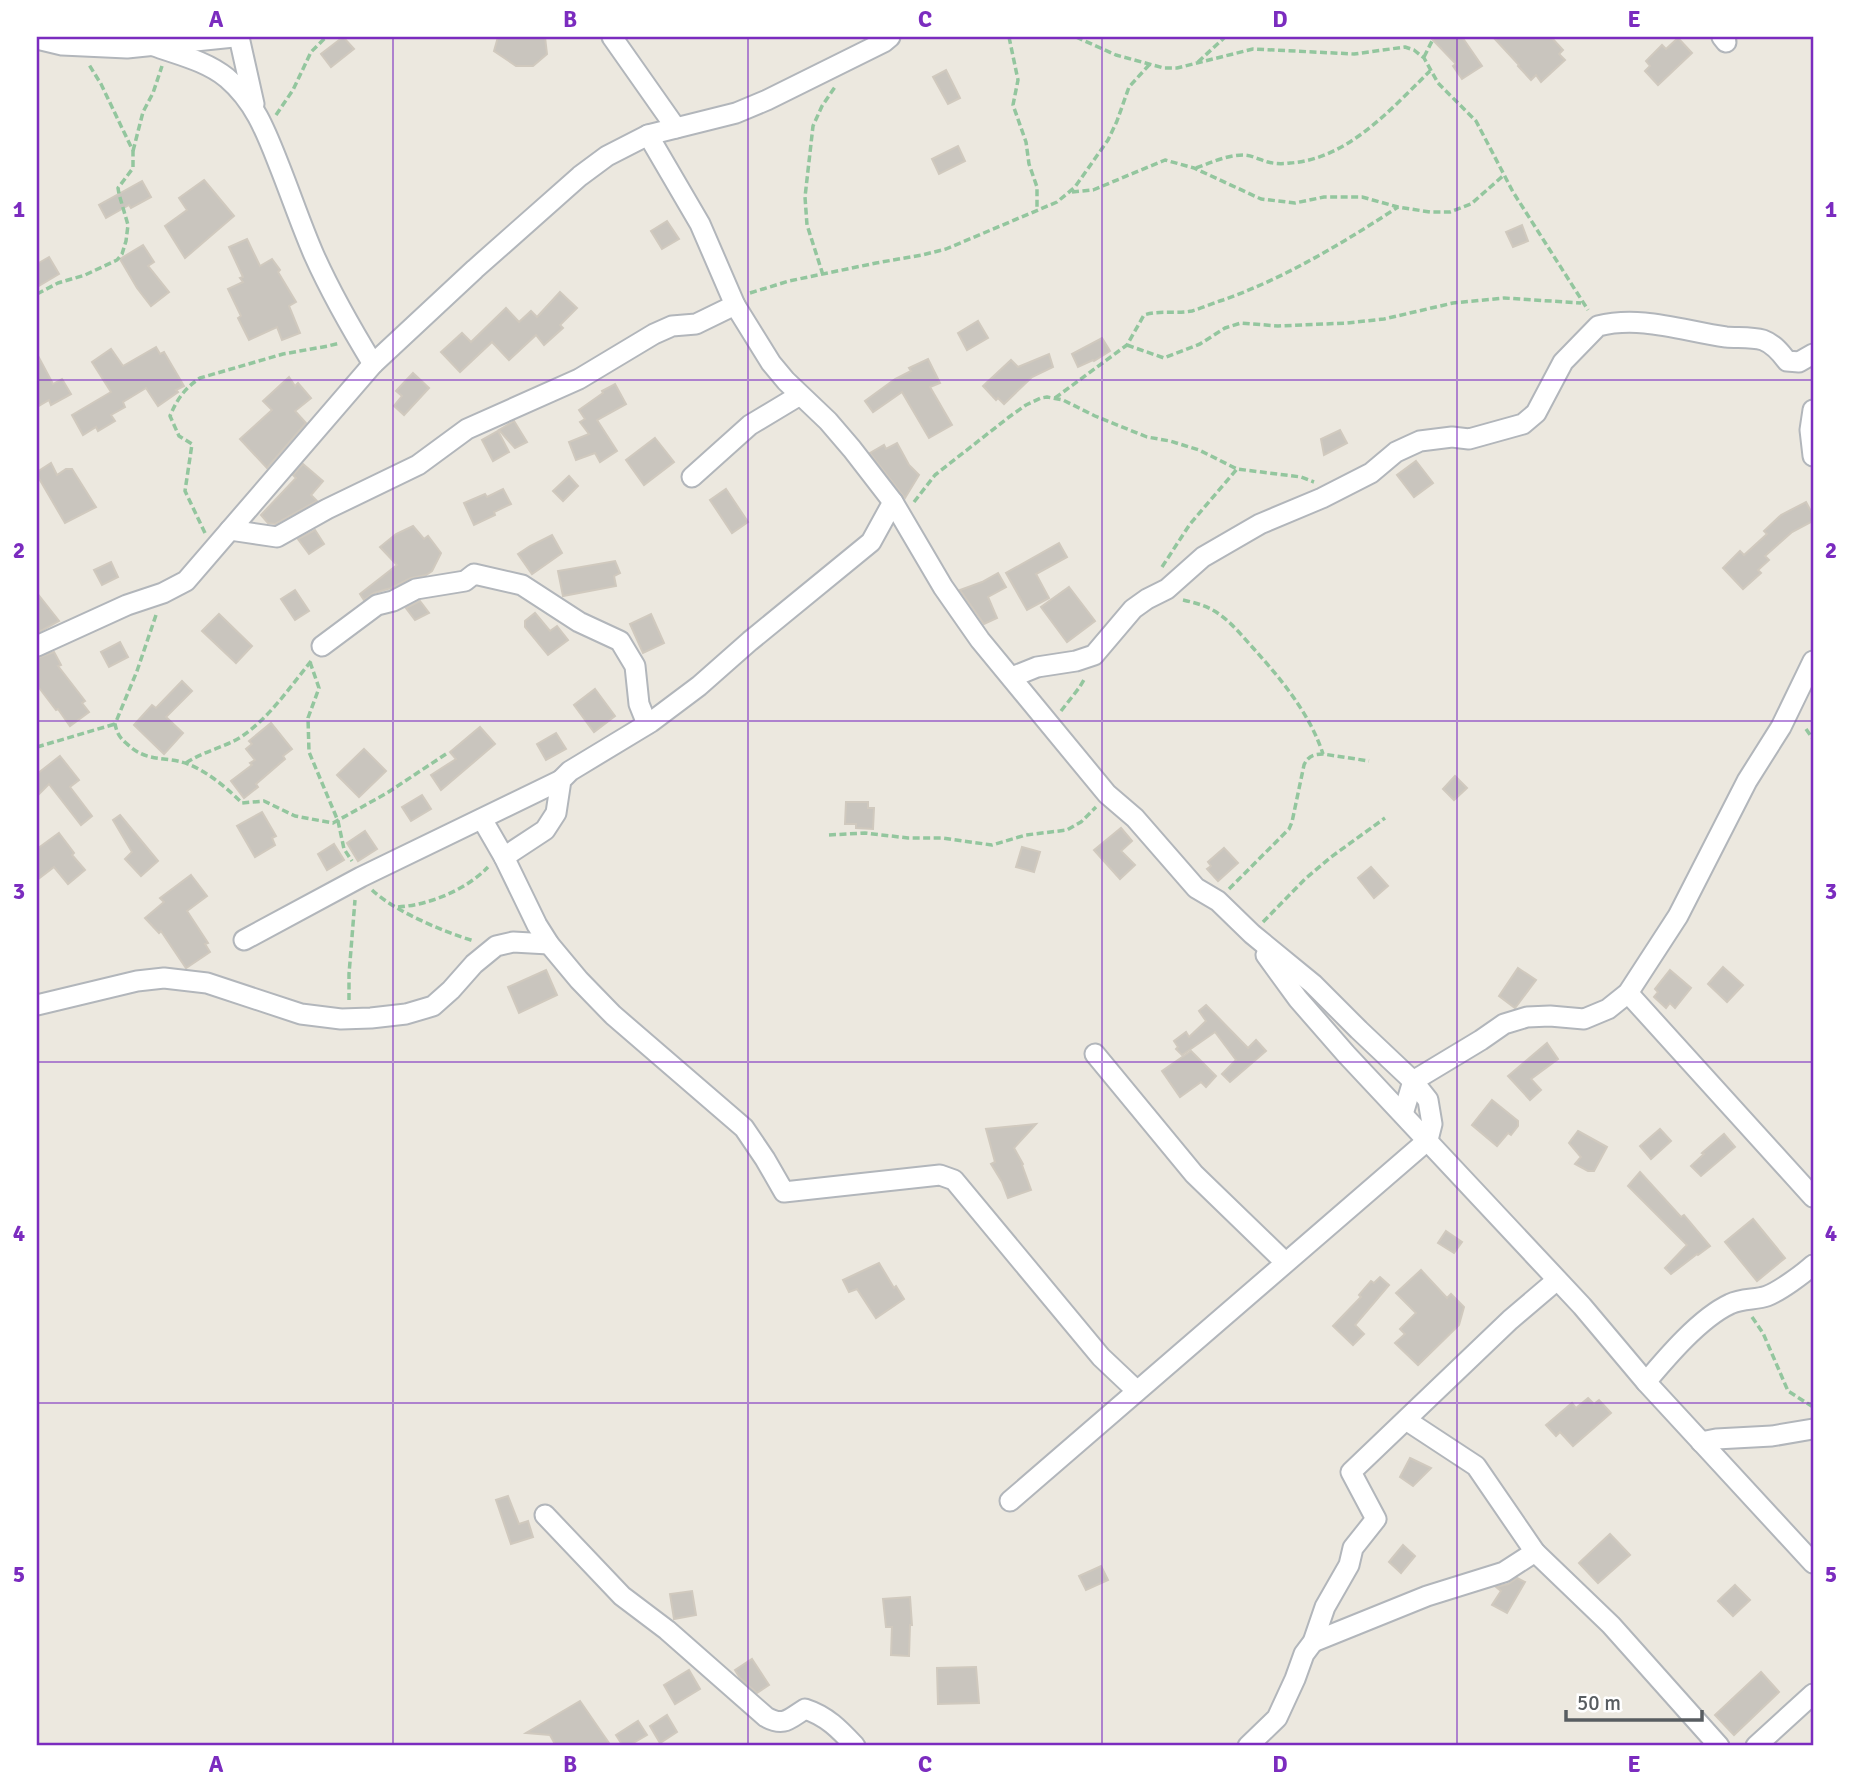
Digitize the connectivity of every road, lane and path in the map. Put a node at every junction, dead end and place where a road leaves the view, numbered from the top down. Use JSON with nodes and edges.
{"nodes":[{"id":1,"x":232,"y":37,"type":"edge"},
{"id":2,"x":239,"y":37,"type":"edge"},
{"id":3,"x":326,"y":37,"type":"edge"},
{"id":4,"x":612,"y":37,"type":"edge"},
{"id":5,"x":890,"y":37,"type":"edge"},
{"id":6,"x":1009,"y":37,"type":"edge"},
{"id":7,"x":1076,"y":37,"type":"edge"},
{"id":8,"x":1225,"y":37,"type":"edge"},
{"id":9,"x":1434,"y":37,"type":"edge"},
{"id":10,"x":37,"y":39,"type":"edge"},
{"id":11,"x":159,"y":44,"type":"edge"},
{"id":12,"x":74,"y":46,"type":"junction"},
{"id":13,"x":1424,"y":58,"type":"junction"},
{"id":14,"x":848,"y":60,"type":"junction"},
{"id":15,"x":1198,"y":62,"type":"junction"},
{"id":16,"x":1149,"y":65,"type":"junction"},
{"id":17,"x":1431,"y":71,"type":"junction"},
{"id":18,"x":254,"y":108,"type":"junction"},
{"id":19,"x":676,"y":128,"type":"junction"},
{"id":20,"x":266,"y":132,"type":"junction"},
{"id":21,"x":648,"y":135,"type":"junction"},
{"id":22,"x":133,"y":151,"type":"junction"},
{"id":23,"x":1194,"y":168,"type":"junction"},
{"id":24,"x":1504,"y":175,"type":"junction"},
{"id":25,"x":1070,"y":192,"type":"junction"},
{"id":26,"x":1398,"y":207,"type":"junction"},
{"id":27,"x":1037,"y":210,"type":"junction"},
{"id":28,"x":823,"y":275,"type":"junction"},
{"id":29,"x":37,"y":294,"type":"edge"},
{"id":30,"x":1583,"y":303,"type":"junction"},
{"id":31,"x":736,"y":306,"type":"junction"},
{"id":32,"x":1598,"y":326,"type":"junction"},
{"id":33,"x":357,"y":338,"type":"junction"},
{"id":34,"x":1127,"y":345,"type":"junction"},
{"id":35,"x":1813,"y":354,"type":"edge"},
{"id":36,"x":373,"y":364,"type":"junction"},
{"id":37,"x":800,"y":395,"type":"junction"},
{"id":38,"x":1055,"y":398,"type":"junction"},
{"id":39,"x":1813,"y":410,"type":"edge"},
{"id":40,"x":1813,"y":456,"type":"edge"},
{"id":41,"x":1237,"y":469,"type":"junction"},
{"id":42,"x":692,"y":477,"type":"dead end"},
{"id":43,"x":1335,"y":491,"type":"junction"},
{"id":44,"x":897,"y":510,"type":"junction"},
{"id":45,"x":230,"y":530,"type":"junction"},
{"id":46,"x":214,"y":551,"type":"junction"},
{"id":47,"x":1161,"y":569,"type":"dead end"},
{"id":48,"x":163,"y":593,"type":"junction"},
{"id":49,"x":1157,"y":595,"type":"junction"},
{"id":50,"x":37,"y":646,"type":"edge"},
{"id":51,"x":316,"y":654,"type":"junction"},
{"id":52,"x":1094,"y":655,"type":"junction"},
{"id":53,"x":1813,"y":662,"type":"edge"},
{"id":54,"x":1012,"y":677,"type":"junction"},
{"id":55,"x":115,"y":724,"type":"junction"},
{"id":56,"x":648,"y":724,"type":"junction"},
{"id":57,"x":1051,"y":724,"type":"junction"},
{"id":58,"x":1806,"y":729,"type":"dead end"},
{"id":59,"x":1813,"y":738,"type":"edge"},
{"id":60,"x":37,"y":747,"type":"edge"},
{"id":61,"x":446,"y":754,"type":"dead end"},
{"id":62,"x":1323,"y":754,"type":"junction"},
{"id":63,"x":1369,"y":761,"type":"dead end"},
{"id":64,"x":186,"y":764,"type":"junction"},
{"id":65,"x":561,"y":780,"type":"junction"},
{"id":66,"x":1107,"y":794,"type":"junction"},
{"id":67,"x":1385,"y":818,"type":"dead end"},
{"id":68,"x":482,"y":819,"type":"junction"},
{"id":69,"x":338,"y":821,"type":"junction"},
{"id":70,"x":829,"y":835,"type":"dead end"},
{"id":71,"x":502,"y":854,"type":"junction"},
{"id":72,"x":361,"y":877,"type":"junction"},
{"id":73,"x":1218,"y":901,"type":"junction"},
{"id":74,"x":396,"y":907,"type":"junction"},
{"id":75,"x":1252,"y":934,"type":"junction"},
{"id":76,"x":244,"y":940,"type":"dead end"},
{"id":77,"x":549,"y":944,"type":"junction"},
{"id":78,"x":496,"y":946,"type":"junction"},
{"id":79,"x":1628,"y":993,"type":"junction"},
{"id":80,"x":37,"y":1004,"type":"edge"},
{"id":81,"x":350,"y":1019,"type":"junction"},
{"id":82,"x":1095,"y":1054,"type":"dead end"},
{"id":83,"x":1413,"y":1081,"type":"junction"},
{"id":84,"x":1403,"y":1114,"type":"junction"},
{"id":85,"x":1428,"y":1140,"type":"junction"},
{"id":86,"x":1813,"y":1197,"type":"edge"},
{"id":87,"x":1285,"y":1262,"type":"junction"},
{"id":88,"x":1813,"y":1265,"type":"edge"},
{"id":89,"x":1557,"y":1280,"type":"junction"},
{"id":90,"x":1743,"y":1299,"type":"junction"},
{"id":91,"x":1646,"y":1382,"type":"junction"},
{"id":92,"x":1137,"y":1391,"type":"junction"},
{"id":93,"x":1813,"y":1407,"type":"edge"},
{"id":94,"x":1406,"y":1420,"type":"junction"},
{"id":95,"x":1813,"y":1429,"type":"edge"},
{"id":96,"x":1701,"y":1442,"type":"junction"},
{"id":97,"x":1010,"y":1501,"type":"dead end"},
{"id":98,"x":545,"y":1515,"type":"dead end"},
{"id":99,"x":1535,"y":1552,"type":"junction"},
{"id":100,"x":1813,"y":1563,"type":"edge"},
{"id":101,"x":1313,"y":1642,"type":"junction"},
{"id":102,"x":1813,"y":1694,"type":"edge"},
{"id":103,"x":855,"y":1746,"type":"edge"},
{"id":104,"x":1248,"y":1746,"type":"edge"},
{"id":105,"x":1719,"y":1746,"type":"edge"},
{"id":106,"x":1756,"y":1746,"type":"edge"}],
"edges":[{"from":1,"to":11,"type":"street"},
{"from":2,"to":18,"type":"street"},
{"from":3,"to":20,"type":"path"},
{"from":4,"to":19,"type":"street"},
{"from":5,"to":14,"type":"street"},
{"from":6,"to":27,"type":"path"},
{"from":7,"to":16,"type":"path"},
{"from":8,"to":15,"type":"path"},
{"from":9,"to":13,"type":"path"},
{"from":10,"to":12,"type":"street"},
{"from":11,"to":12,"type":"street"},
{"from":11,"to":18,"type":"street"},
{"from":11,"to":22,"type":"path"},
{"from":12,"to":22,"type":"path"},
{"from":13,"to":15,"type":"path"},
{"from":13,"to":17,"type":"path"},
{"from":14,"to":19,"type":"street"},
{"from":14,"to":28,"type":"path"},
{"from":15,"to":16,"type":"path"},
{"from":16,"to":25,"type":"path"},
{"from":17,"to":23,"type":"path"},
{"from":17,"to":24,"type":"path"},
{"from":18,"to":20,"type":"street"},
{"from":19,"to":21,"type":"street"},
{"from":20,"to":33,"type":"street"},
{"from":21,"to":31,"type":"street"},
{"from":21,"to":36,"type":"street"},
{"from":22,"to":29,"type":"path"},
{"from":23,"to":25,"type":"path"},
{"from":23,"to":26,"type":"path"},
{"from":24,"to":26,"type":"path"},
{"from":24,"to":30,"type":"path"},
{"from":25,"to":27,"type":"path"},
{"from":26,"to":34,"type":"path"},
{"from":27,"to":28,"type":"path"},
{"from":28,"to":31,"type":"path"},
{"from":30,"to":32,"type":"path"},
{"from":30,"to":34,"type":"path"},
{"from":31,"to":37,"type":"street"},
{"from":31,"to":45,"type":"street"},
{"from":32,"to":35,"type":"street"},
{"from":32,"to":43,"type":"street"},
{"from":33,"to":36,"type":"street"},
{"from":33,"to":46,"type":"path"},
{"from":34,"to":38,"type":"path"},
{"from":36,"to":45,"type":"street"},
{"from":37,"to":42,"type":"street"},
{"from":37,"to":44,"type":"street"},
{"from":38,"to":41,"type":"path"},
{"from":38,"to":44,"type":"path"},
{"from":39,"to":40,"type":"street"},
{"from":41,"to":43,"type":"path"},
{"from":41,"to":47,"type":"path"},
{"from":43,"to":49,"type":"street"},
{"from":44,"to":54,"type":"street"},
{"from":44,"to":56,"type":"street"},
{"from":45,"to":46,"type":"street"},
{"from":46,"to":48,"type":"street"},
{"from":48,"to":50,"type":"street"},
{"from":48,"to":55,"type":"path"},
{"from":49,"to":52,"type":"street"},
{"from":49,"to":62,"type":"path"},
{"from":51,"to":56,"type":"street"},
{"from":51,"to":64,"type":"path"},
{"from":51,"to":69,"type":"path"},
{"from":52,"to":54,"type":"street"},
{"from":52,"to":57,"type":"path"},
{"from":53,"to":79,"type":"street"},
{"from":54,"to":57,"type":"street"},
{"from":55,"to":60,"type":"path"},
{"from":55,"to":64,"type":"path"},
{"from":56,"to":65,"type":"street"},
{"from":57,"to":66,"type":"street"},
{"from":58,"to":59,"type":"path"},
{"from":61,"to":69,"type":"path"},
{"from":62,"to":63,"type":"path"},
{"from":62,"to":73,"type":"path"},
{"from":64,"to":69,"type":"path"},
{"from":65,"to":68,"type":"street"},
{"from":65,"to":71,"type":"street"},
{"from":66,"to":70,"type":"path"},
{"from":66,"to":73,"type":"street"},
{"from":67,"to":75,"type":"path"},
{"from":68,"to":71,"type":"street"},
{"from":68,"to":72,"type":"street"},
{"from":69,"to":72,"type":"path"},
{"from":71,"to":74,"type":"path"},
{"from":71,"to":77,"type":"street"},
{"from":72,"to":74,"type":"path"},
{"from":72,"to":76,"type":"street"},
{"from":72,"to":81,"type":"path"},
{"from":73,"to":75,"type":"street"},
{"from":74,"to":78,"type":"path"},
{"from":75,"to":83,"type":"street"},
{"from":75,"to":84,"type":"street"},
{"from":77,"to":78,"type":"street"},
{"from":77,"to":92,"type":"street"},
{"from":78,"to":81,"type":"street"},
{"from":79,"to":83,"type":"street"},
{"from":79,"to":86,"type":"street"},
{"from":80,"to":81,"type":"street"},
{"from":82,"to":87,"type":"street"},
{"from":83,"to":84,"type":"street"},
{"from":83,"to":85,"type":"street"},
{"from":84,"to":85,"type":"street"},
{"from":85,"to":87,"type":"street"},
{"from":85,"to":89,"type":"street"},
{"from":87,"to":92,"type":"street"},
{"from":88,"to":90,"type":"street"},
{"from":89,"to":91,"type":"street"},
{"from":89,"to":94,"type":"street"},
{"from":90,"to":91,"type":"street"},
{"from":90,"to":93,"type":"path"},
{"from":91,"to":96,"type":"street"},
{"from":92,"to":97,"type":"street"},
{"from":94,"to":99,"type":"street"},
{"from":94,"to":101,"type":"street"},
{"from":95,"to":96,"type":"street"},
{"from":96,"to":100,"type":"street"},
{"from":98,"to":103,"type":"street"},
{"from":99,"to":101,"type":"street"},
{"from":99,"to":105,"type":"street"},
{"from":101,"to":104,"type":"street"},
{"from":102,"to":106,"type":"street"}]}
